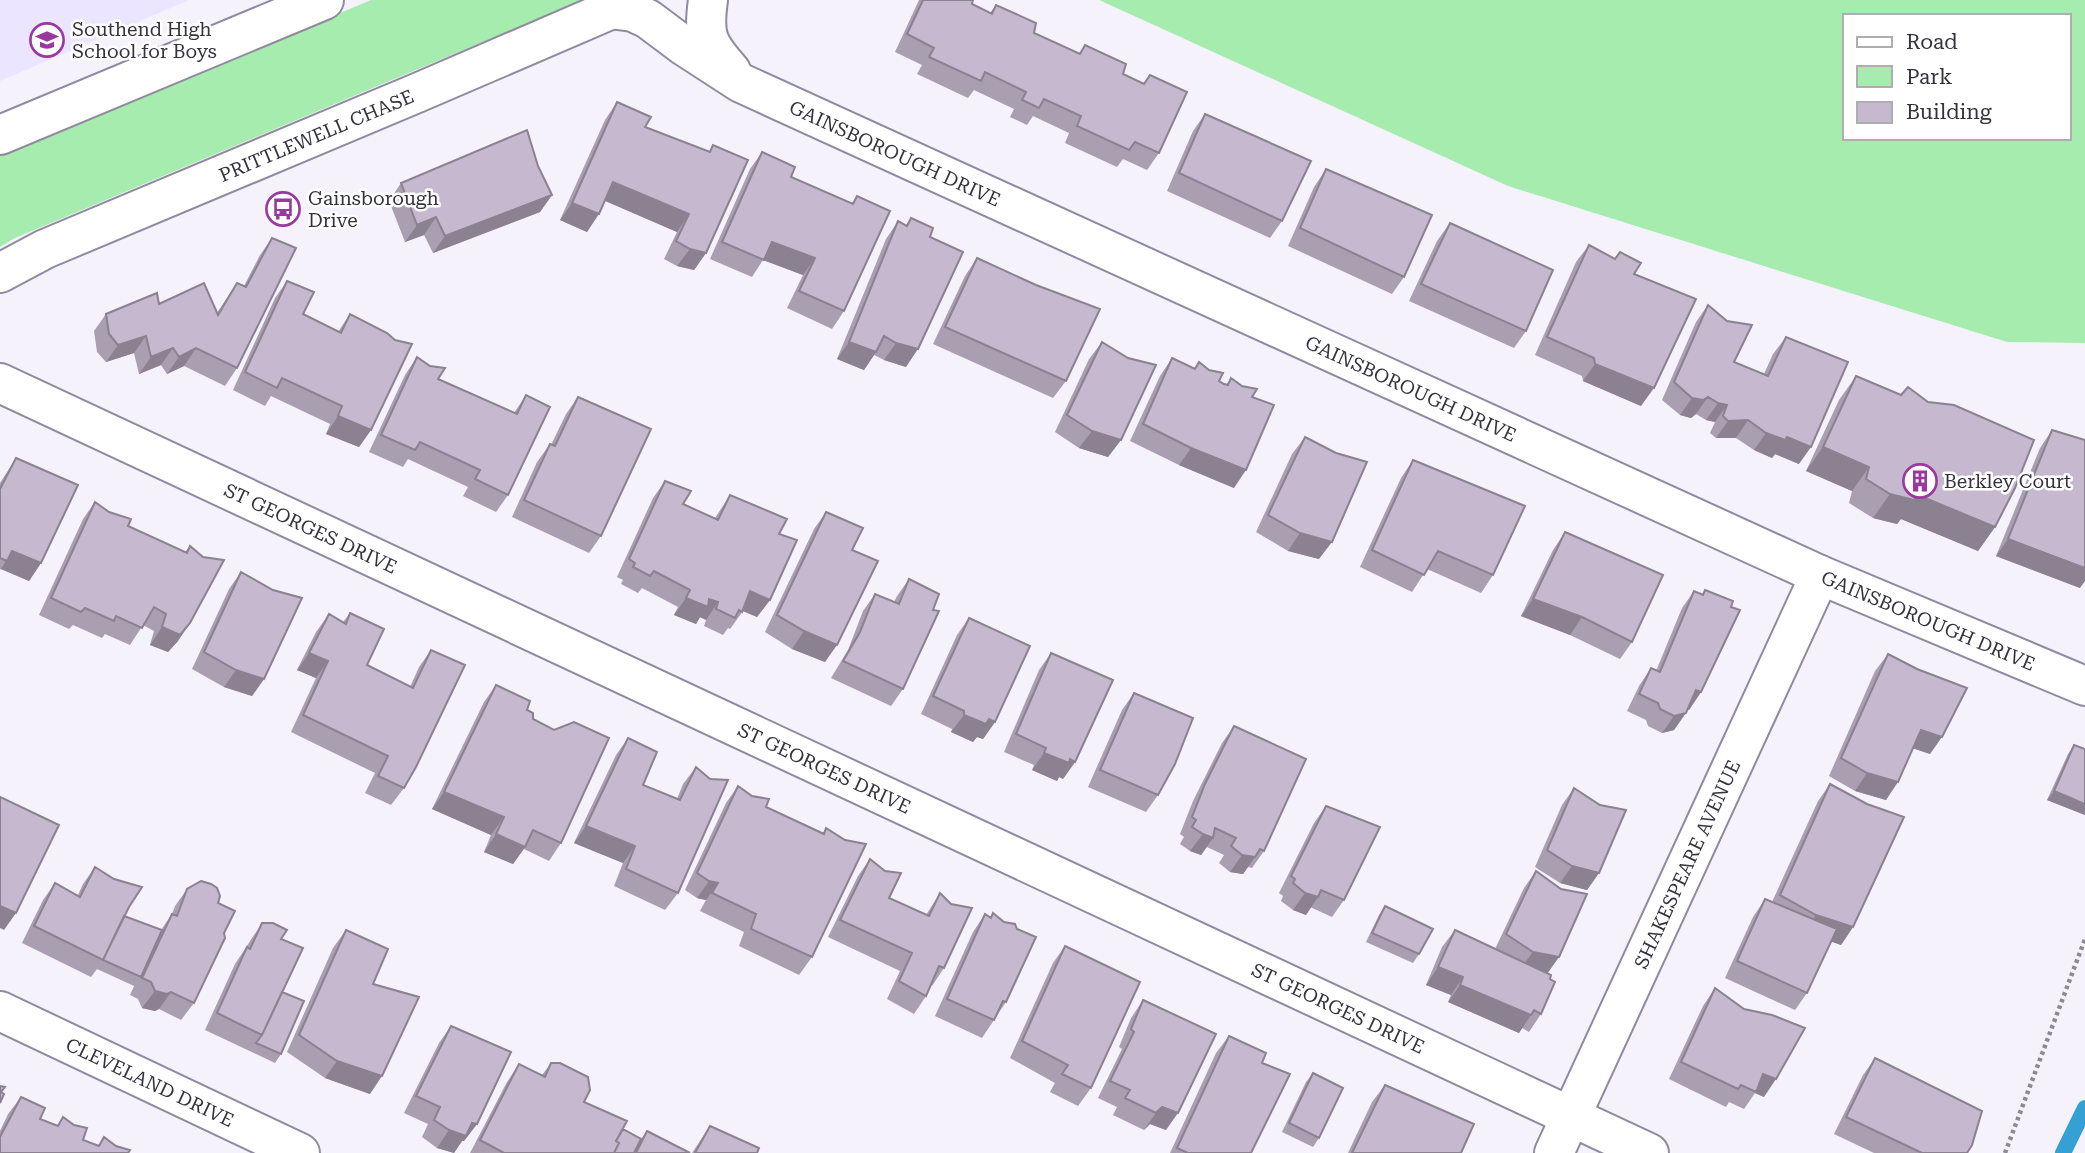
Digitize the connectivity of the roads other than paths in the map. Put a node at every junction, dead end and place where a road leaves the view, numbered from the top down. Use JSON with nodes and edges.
{"nodes":[{"id":1,"x":324,"y":0,"type":"edge"},
{"id":2,"x":708,"y":0,"type":"edge"},
{"id":3,"x":622,"y":4,"type":"edge"},
{"id":4,"x":741,"y":83,"type":"junction"},
{"id":5,"x":0,"y":135,"type":"edge"},
{"id":6,"x":0,"y":273,"type":"edge"},
{"id":7,"x":0,"y":383,"type":"edge"},
{"id":8,"x":1819,"y":575,"type":"junction"},
{"id":9,"x":2085,"y":686,"type":"edge"},
{"id":10,"x":0,"y":1011,"type":"edge"},
{"id":11,"x":1570,"y":1116,"type":"junction"},
{"id":12,"x":300,"y":1153,"type":"edge"},
{"id":13,"x":1553,"y":1153,"type":"edge"},
{"id":14,"x":1649,"y":1153,"type":"edge"}],
"edges":[{"from":1,"to":5,"type":"street"},
{"from":2,"to":4,"type":"street","name":"GAINSBOROUGH DRIVE"},
{"from":3,"to":4,"type":"street","name":"GAINSBOROUGH DRIVE"},
{"from":3,"to":6,"type":"street","name":"PRITTLEWELL CHASE"},
{"from":4,"to":8,"type":"street","name":"GAINSBOROUGH DRIVE"},
{"from":7,"to":11,"type":"street","name":"ST GEORGES DRIVE"},
{"from":8,"to":9,"type":"street","name":"GAINSBOROUGH DRIVE"},
{"from":8,"to":11,"type":"street","name":"SHAKESPEARE AVENUE"},
{"from":10,"to":12,"type":"street","name":"CLEVELAND DRIVE"},
{"from":11,"to":13,"type":"street","name":"SHAKESPEARE AVENUE"},
{"from":11,"to":14,"type":"street","name":"ST GEORGES DRIVE"}]}
